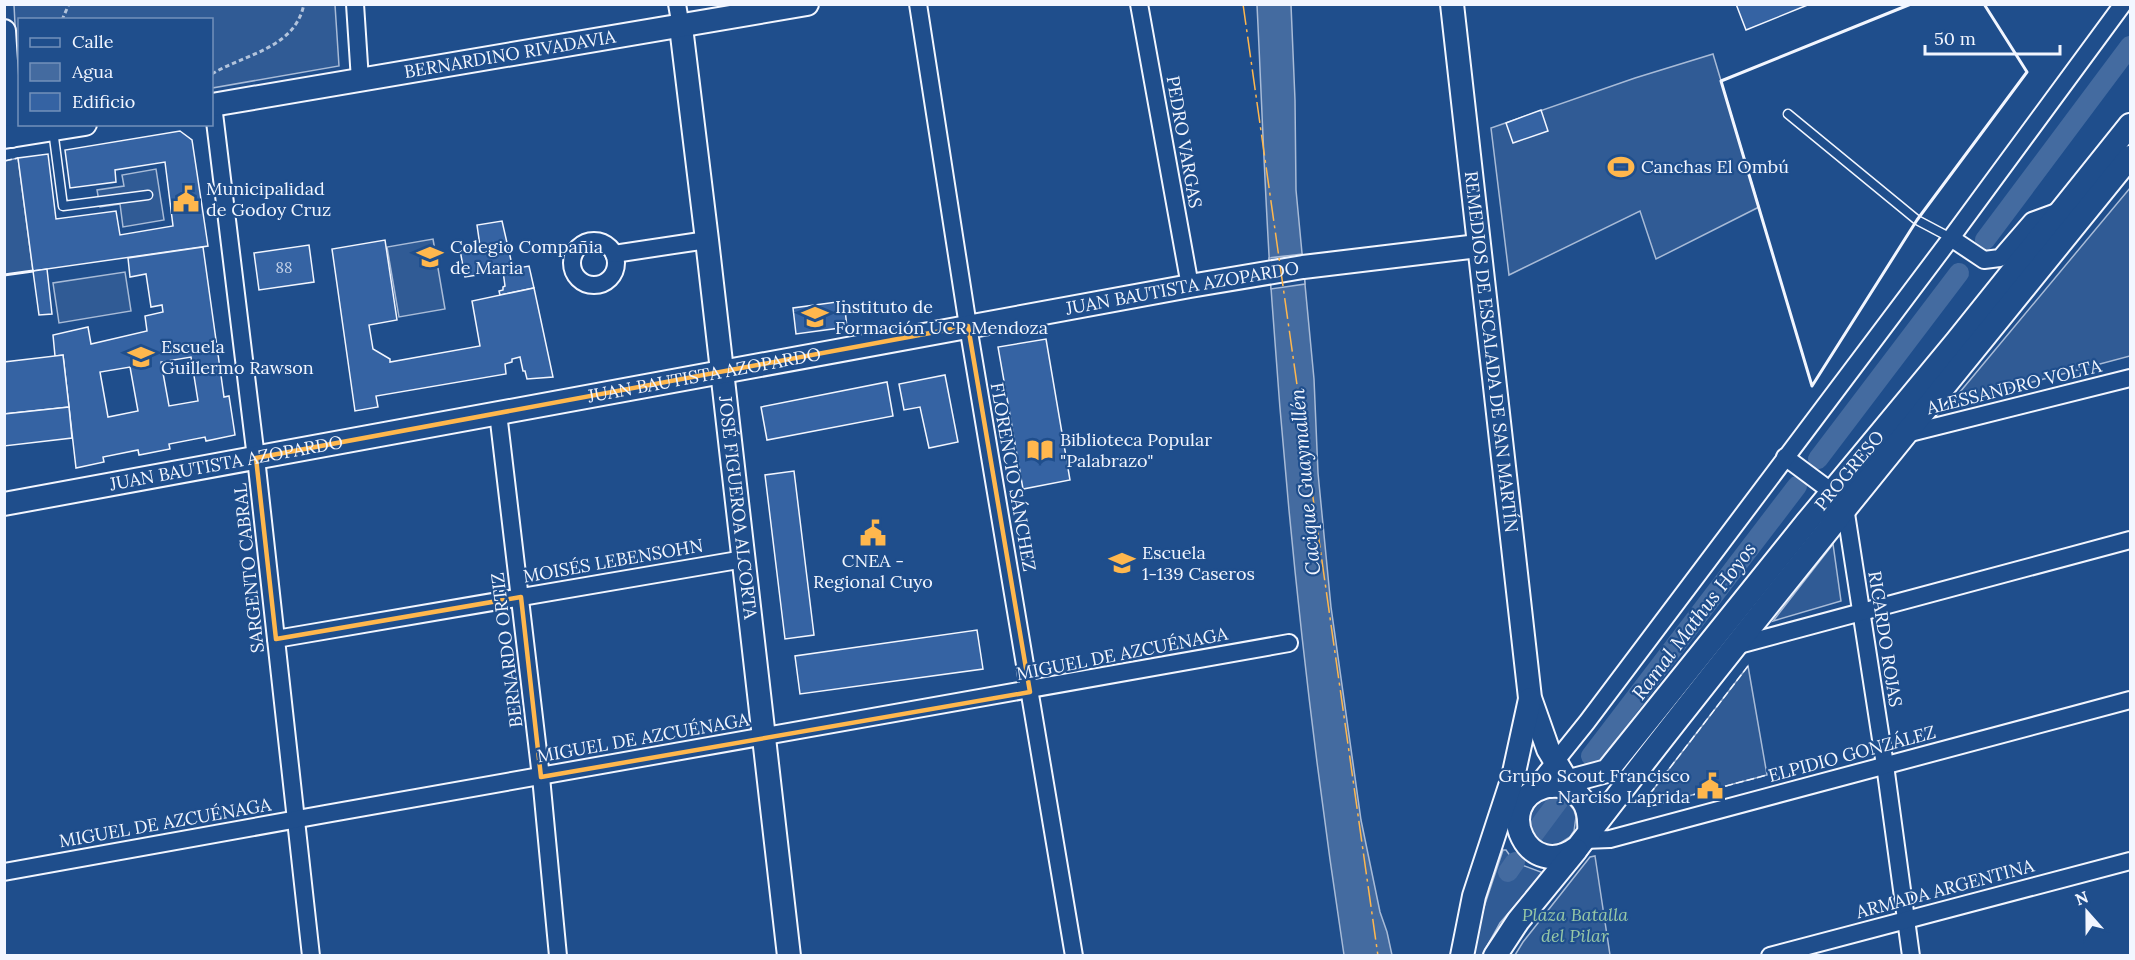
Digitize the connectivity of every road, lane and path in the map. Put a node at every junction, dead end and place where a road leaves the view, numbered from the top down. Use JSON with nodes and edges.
{"nodes":[{"id":1,"x":69,"y":4,"type":"edge"},
{"id":2,"x":304,"y":4,"type":"edge"},
{"id":3,"x":356,"y":4,"type":"edge"},
{"id":4,"x":807,"y":4,"type":"edge"},
{"id":5,"x":918,"y":4,"type":"edge"},
{"id":6,"x":1139,"y":4,"type":"edge"},
{"id":7,"x":1452,"y":4,"type":"edge"},
{"id":8,"x":2123,"y":4,"type":"edge"},
{"id":9,"x":679,"y":16,"type":"edge"},
{"id":10,"x":63,"y":18,"type":"edge"},
{"id":11,"x":4,"y":31,"type":"edge"},
{"id":12,"x":213,"y":73,"type":"edge"},
{"id":13,"x":360,"y":80,"type":"junction"},
{"id":14,"x":213,"y":105,"type":"edge"},
{"id":15,"x":213,"y":113,"type":"edge"},
{"id":16,"x":1788,"y":114,"type":"dead end"},
{"id":17,"x":2130,"y":125,"type":"edge"},
{"id":18,"x":72,"y":126,"type":"edge"},
{"id":19,"x":52,"y":129,"type":"junction"},
{"id":20,"x":8,"y":136,"type":"edge"},
{"id":21,"x":2130,"y":157,"type":"edge"},
{"id":22,"x":148,"y":195,"type":"dead end"},
{"id":23,"x":2062,"y":210,"type":"junction"},
{"id":24,"x":707,"y":240,"type":"junction"},
{"id":25,"x":1957,"y":242,"type":"junction"},
{"id":26,"x":1478,"y":246,"type":"junction"},
{"id":27,"x":614,"y":254,"type":"dead end"},
{"id":28,"x":1190,"y":286,"type":"junction"},
{"id":29,"x":968,"y":326,"type":"junction"},
{"id":30,"x":722,"y":371,"type":"junction"},
{"id":31,"x":2130,"y":378,"type":"edge"},
{"id":32,"x":498,"y":413,"type":"junction"},
{"id":33,"x":1906,"y":434,"type":"junction"},
{"id":34,"x":1785,"y":456,"type":"junction"},
{"id":35,"x":256,"y":458,"type":"junction"},
{"id":36,"x":1833,"y":496,"type":"junction"},
{"id":37,"x":4,"y":504,"type":"edge"},
{"id":38,"x":2130,"y":540,"type":"edge"},
{"id":39,"x":744,"y":559,"type":"junction"},
{"id":40,"x":521,"y":597,"type":"junction"},
{"id":41,"x":1861,"y":612,"type":"junction"},
{"id":42,"x":276,"y":639,"type":"junction"},
{"id":43,"x":1289,"y":642,"type":"dead end"},
{"id":44,"x":1735,"y":646,"type":"junction"},
{"id":45,"x":1030,"y":692,"type":"junction"},
{"id":46,"x":1530,"y":698,"type":"junction"},
{"id":47,"x":2130,"y":700,"type":"edge"},
{"id":48,"x":1587,"y":722,"type":"junction"},
{"id":49,"x":1541,"y":730,"type":"junction"},
{"id":50,"x":764,"y":736,"type":"junction"},
{"id":51,"x":1555,"y":761,"type":"junction"},
{"id":52,"x":1885,"y":765,"type":"junction"},
{"id":53,"x":541,"y":777,"type":"junction"},
{"id":54,"x":1514,"y":777,"type":"junction"},
{"id":55,"x":1563,"y":786,"type":"junction"},
{"id":56,"x":1522,"y":805,"type":"junction"},
{"id":57,"x":296,"y":819,"type":"junction"},
{"id":58,"x":1583,"y":840,"type":"junction"},
{"id":59,"x":2130,"y":861,"type":"edge"},
{"id":60,"x":4,"y":872,"type":"edge"},
{"id":61,"x":1478,"y":884,"type":"junction"},
{"id":62,"x":1906,"y":920,"type":"junction"},
{"id":63,"x":1463,"y":946,"type":"edge"},
{"id":64,"x":311,"y":956,"type":"edge"},
{"id":65,"x":558,"y":956,"type":"edge"},
{"id":66,"x":789,"y":956,"type":"edge"},
{"id":67,"x":1074,"y":956,"type":"edge"},
{"id":68,"x":1495,"y":956,"type":"edge"},
{"id":69,"x":1770,"y":956,"type":"edge"},
{"id":70,"x":1911,"y":956,"type":"edge"}],
"edges":[{"from":1,"to":10,"type":"path"},
{"from":2,"to":12,"type":"path"},
{"from":3,"to":13,"type":"street"},
{"from":4,"to":9,"type":"main road","name":"BERNARDINO RIVADAVIA"},
{"from":5,"to":29,"type":"street","name":"FLORENCIO SÁNCHEZ"},
{"from":6,"to":28,"type":"street","name":"PEDRO VARGAS"},
{"from":7,"to":26,"type":"main road","name":"REMEDIOS DE ESCALADA DE SAN MARTÍN"},
{"from":8,"to":25,"type":"street"},
{"from":9,"to":13,"type":"main road","name":"BERNARDINO RIVADAVIA"},
{"from":9,"to":24,"type":"main road","name":"JOSÉ FIGUEROA ALCORTA"},
{"from":11,"to":20,"type":"main road"},
{"from":13,"to":14,"type":"main road","name":"BERNARDINO RIVADAVIA"},
{"from":15,"to":35,"type":"street","name":"SARGENTO CABRAL"},
{"from":16,"to":25,"type":"lane"},
{"from":17,"to":23,"type":"main road","name":"PROGRESO"},
{"from":18,"to":19,"type":"main road"},
{"from":19,"to":20,"type":"main road"},
{"from":19,"to":22,"type":"lane"},
{"from":21,"to":33,"type":"main road","name":"PROGRESO"},
{"from":23,"to":25,"type":"street"},
{"from":23,"to":36,"type":"main road","name":"PROGRESO"},
{"from":24,"to":27,"type":"street"},
{"from":24,"to":30,"type":"main road","name":"JOSÉ FIGUEROA ALCORTA"},
{"from":25,"to":34,"type":"street"},
{"from":26,"to":28,"type":"main road","name":"JUAN BAUTISTA AZOPARDO"},
{"from":26,"to":46,"type":"main road","name":"REMEDIOS DE ESCALADA DE SAN MARTÍN"},
{"from":28,"to":29,"type":"main road","name":"JUAN BAUTISTA AZOPARDO"},
{"from":29,"to":30,"type":"main road","name":"JUAN BAUTISTA AZOPARDO"},
{"from":29,"to":45,"type":"street","name":"FLORENCIO SÁNCHEZ"},
{"from":30,"to":32,"type":"main road","name":"JUAN BAUTISTA AZOPARDO"},
{"from":30,"to":39,"type":"main road","name":"JOSÉ FIGUEROA ALCORTA"},
{"from":31,"to":33,"type":"street","name":"ALESSANDRO VOLTA"},
{"from":32,"to":35,"type":"main road","name":"JUAN BAUTISTA AZOPARDO"},
{"from":32,"to":40,"type":"street","name":"BERNARDO ORTIZ"},
{"from":33,"to":36,"type":"main road","name":"PROGRESO"},
{"from":34,"to":36,"type":"street"},
{"from":34,"to":48,"type":"street"},
{"from":35,"to":37,"type":"main road","name":"JUAN BAUTISTA AZOPARDO"},
{"from":35,"to":42,"type":"street","name":"SARGENTO CABRAL"},
{"from":36,"to":41,"type":"street","name":"RICARDO ROJAS"},
{"from":36,"to":44,"type":"main road","name":"PROGRESO"},
{"from":36,"to":55,"type":"main road","name":"PROGRESO"},
{"from":38,"to":41,"type":"street"},
{"from":39,"to":40,"type":"street","name":"MOISÉS LEBENSOHN"},
{"from":39,"to":50,"type":"main road","name":"JOSÉ FIGUEROA ALCORTA"},
{"from":40,"to":42,"type":"street","name":"MOISÉS LEBENSOHN"},
{"from":40,"to":53,"type":"street","name":"BERNARDO ORTIZ"},
{"from":41,"to":44,"type":"street"},
{"from":41,"to":52,"type":"street","name":"RICARDO ROJAS"},
{"from":42,"to":57,"type":"street","name":"SARGENTO CABRAL"},
{"from":43,"to":45,"type":"street","name":"MIGUEL DE AZCUÉNAGA"},
{"from":44,"to":58,"type":"main road","name":"PROGRESO"},
{"from":45,"to":50,"type":"street","name":"MIGUEL DE AZCUÉNAGA"},
{"from":45,"to":67,"type":"street","name":"FLORENCIO SÁNCHEZ"},
{"from":46,"to":49,"type":"main road","name":"REMEDIOS DE ESCALADA DE SAN MARTÍN"},
{"from":46,"to":54,"type":"main road","name":"REMEDIOS DE ESCALADA DE SAN MARTÍN"},
{"from":47,"to":52,"type":"street","name":"ELPIDIO GONZÁLEZ"},
{"from":48,"to":49,"type":"street"},
{"from":48,"to":51,"type":"street"},
{"from":49,"to":51,"type":"main road","name":"REMEDIOS DE ESCALADA DE SAN MARTÍN"},
{"from":50,"to":53,"type":"street","name":"MIGUEL DE AZCUÉNAGA"},
{"from":50,"to":66,"type":"main road","name":"JOSÉ FIGUEROA ALCORTA"},
{"from":51,"to":55,"type":"main road","name":"REMEDIOS DE ESCALADA DE SAN MARTÍN"},
{"from":51,"to":56,"type":"street"},
{"from":52,"to":58,"type":"street","name":"ELPIDIO GONZÁLEZ"},
{"from":52,"to":62,"type":"street","name":"RICARDO ROJAS"},
{"from":53,"to":57,"type":"street","name":"MIGUEL DE AZCUÉNAGA"},
{"from":53,"to":65,"type":"street","name":"BERNARDO ORTIZ"},
{"from":54,"to":56,"type":"main road"},
{"from":54,"to":61,"type":"main road","name":"REMEDIOS DE ESCALADA DE SAN MARTÍN"},
{"from":55,"to":56,"type":"main road"},
{"from":55,"to":58,"type":"main road"},
{"from":56,"to":58,"type":"main road"},
{"from":56,"to":61,"type":"main road"},
{"from":57,"to":60,"type":"street","name":"MIGUEL DE AZCUÉNAGA"},
{"from":57,"to":64,"type":"street","name":"SARGENTO CABRAL"},
{"from":58,"to":68,"type":"main road","name":"PROGRESO"},
{"from":59,"to":62,"type":"street","name":"ARMADA ARGENTINA"},
{"from":61,"to":63,"type":"main road","name":"REMEDIOS DE ESCALADA DE SAN MARTÍN"},
{"from":62,"to":69,"type":"street","name":"ARMADA ARGENTINA"},
{"from":62,"to":70,"type":"street","name":"RICARDO ROJAS"}]}
